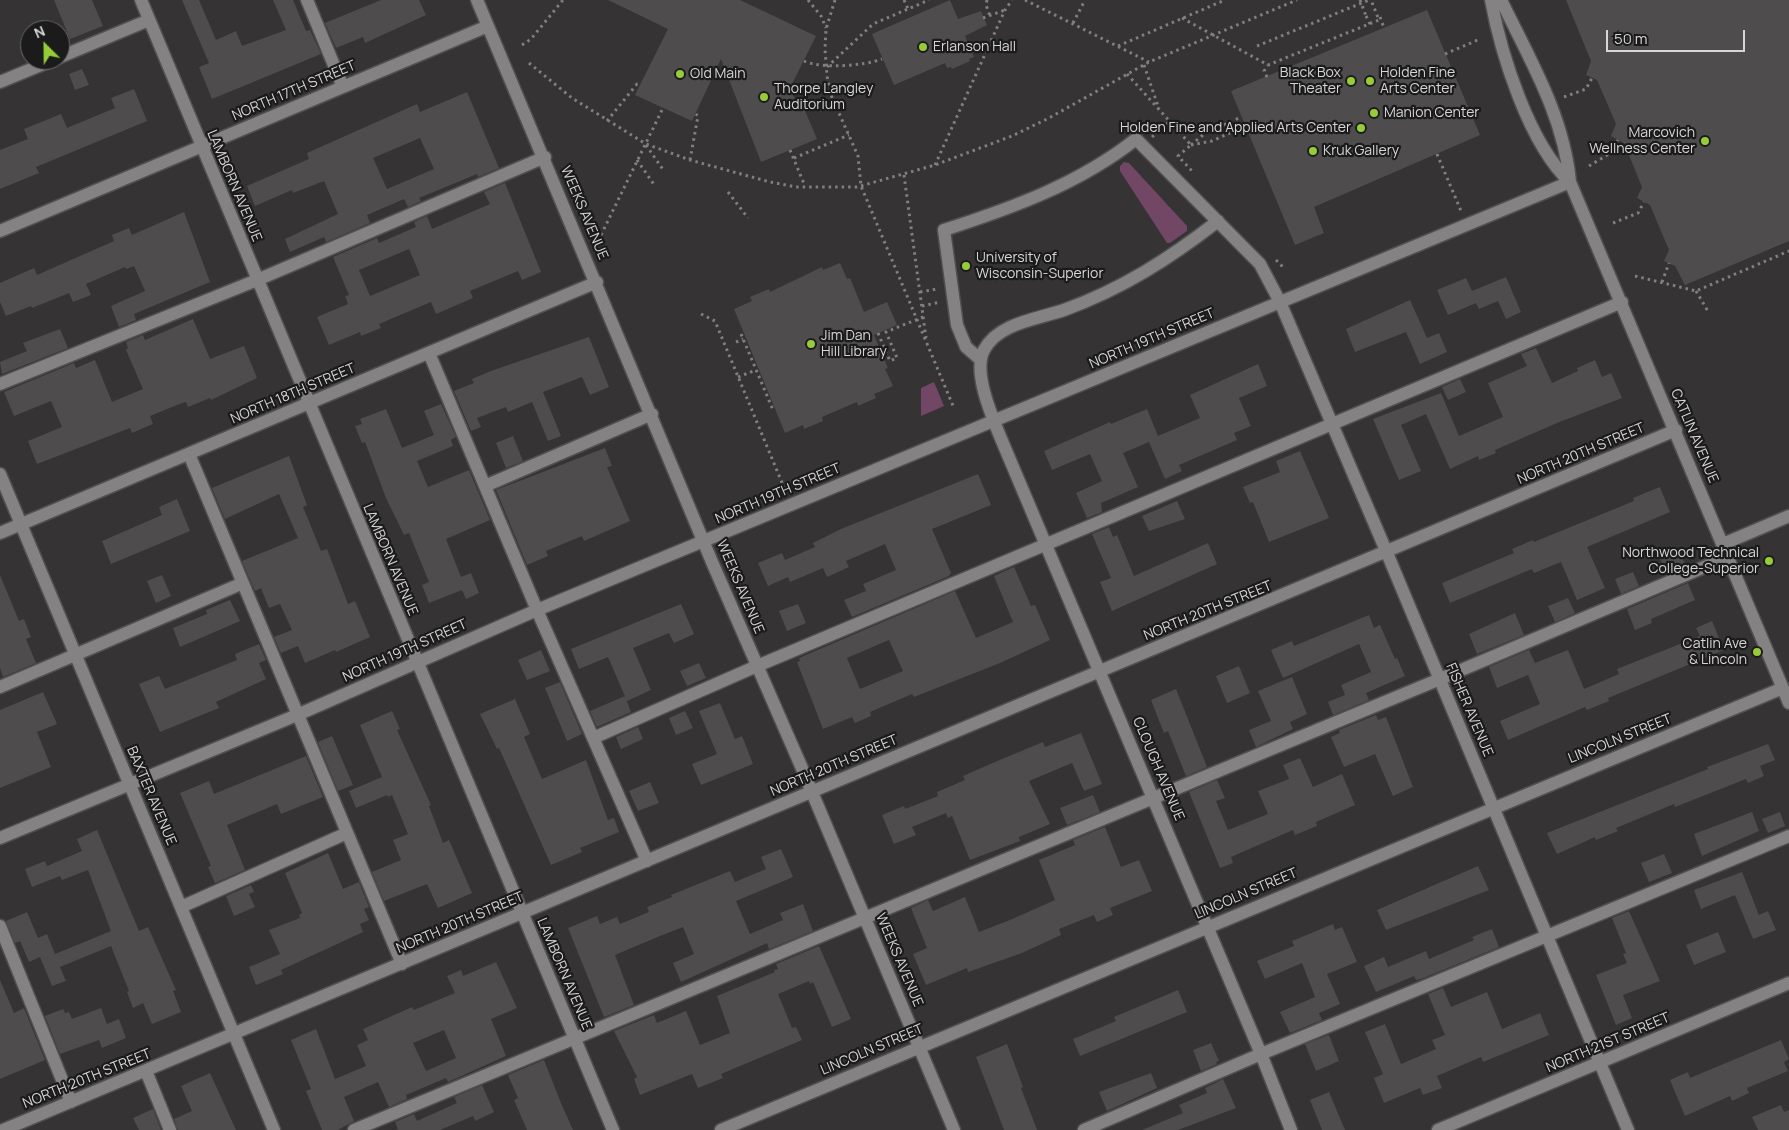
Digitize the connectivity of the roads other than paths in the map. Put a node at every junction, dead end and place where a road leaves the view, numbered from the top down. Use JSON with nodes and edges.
{"nodes":[{"id":1,"x":140,"y":0,"type":"edge"},
{"id":2,"x":307,"y":0,"type":"edge"},
{"id":3,"x":477,"y":0,"type":"edge"},
{"id":4,"x":1491,"y":0,"type":"edge"},
{"id":5,"x":1500,"y":0,"type":"edge"},
{"id":6,"x":149,"y":20,"type":"junction"},
{"id":7,"x":488,"y":26,"type":"junction"},
{"id":8,"x":70,"y":53,"type":"edge"},
{"id":9,"x":29,"y":70,"type":"edge"},
{"id":10,"x":0,"y":82,"type":"edge"},
{"id":11,"x":343,"y":87,"type":"junction"},
{"id":12,"x":202,"y":146,"type":"junction"},
{"id":13,"x":545,"y":157,"type":"junction"},
{"id":14,"x":1570,"y":182,"type":"junction"},
{"id":15,"x":1218,"y":222,"type":"junction"},
{"id":16,"x":0,"y":231,"type":"edge"},
{"id":17,"x":257,"y":280,"type":"junction"},
{"id":18,"x":597,"y":282,"type":"junction"},
{"id":19,"x":1280,"y":302,"type":"junction"},
{"id":20,"x":1622,"y":302,"type":"junction"},
{"id":21,"x":429,"y":353,"type":"junction"},
{"id":22,"x":981,"y":360,"type":"junction"},
{"id":23,"x":0,"y":384,"type":"edge"},
{"id":24,"x":309,"y":403,"type":"junction"},
{"id":25,"x":652,"y":414,"type":"junction"},
{"id":26,"x":993,"y":421,"type":"junction"},
{"id":27,"x":1331,"y":424,"type":"junction"},
{"id":28,"x":1676,"y":430,"type":"junction"},
{"id":29,"x":189,"y":454,"type":"junction"},
{"id":30,"x":0,"y":474,"type":"edge"},
{"id":31,"x":485,"y":486,"type":"junction"},
{"id":32,"x":1789,"y":516,"type":"edge"},
{"id":33,"x":21,"y":524,"type":"junction"},
{"id":34,"x":0,"y":533,"type":"edge"},
{"id":35,"x":704,"y":541,"type":"junction"},
{"id":36,"x":1723,"y":544,"type":"junction"},
{"id":37,"x":1045,"y":545,"type":"junction"},
{"id":38,"x":1387,"y":553,"type":"junction"},
{"id":39,"x":1728,"y":556,"type":"junction"},
{"id":40,"x":242,"y":583,"type":"junction"},
{"id":41,"x":537,"y":610,"type":"junction"},
{"id":42,"x":76,"y":656,"type":"junction"},
{"id":43,"x":416,"y":661,"type":"junction"},
{"id":44,"x":757,"y":666,"type":"junction"},
{"id":45,"x":1100,"y":671,"type":"junction"},
{"id":46,"x":1440,"y":679,"type":"junction"},
{"id":47,"x":0,"y":687,"type":"edge"},
{"id":48,"x":1783,"y":688,"type":"junction"},
{"id":49,"x":1789,"y":703,"type":"edge"},
{"id":50,"x":297,"y":715,"type":"junction"},
{"id":51,"x":592,"y":738,"type":"junction"},
{"id":52,"x":130,"y":784,"type":"junction"},
{"id":53,"x":812,"y":792,"type":"junction"},
{"id":54,"x":1153,"y":798,"type":"junction"},
{"id":55,"x":1493,"y":807,"type":"junction"},
{"id":56,"x":347,"y":833,"type":"junction"},
{"id":57,"x":1789,"y":836,"type":"edge"},
{"id":58,"x":0,"y":838,"type":"edge"},
{"id":59,"x":647,"y":861,"type":"junction"},
{"id":60,"x":181,"y":907,"type":"junction"},
{"id":61,"x":522,"y":913,"type":"junction"},
{"id":62,"x":865,"y":918,"type":"junction"},
{"id":63,"x":0,"y":926,"type":"edge"},
{"id":64,"x":1207,"y":927,"type":"junction"},
{"id":65,"x":1548,"y":936,"type":"junction"},
{"id":66,"x":402,"y":964,"type":"junction"},
{"id":67,"x":1789,"y":983,"type":"edge"},
{"id":68,"x":234,"y":1035,"type":"junction"},
{"id":69,"x":574,"y":1037,"type":"junction"},
{"id":70,"x":919,"y":1047,"type":"junction"},
{"id":71,"x":1262,"y":1054,"type":"junction"},
{"id":72,"x":1599,"y":1062,"type":"junction"},
{"id":73,"x":146,"y":1071,"type":"junction"},
{"id":74,"x":71,"y":1102,"type":"junction"},
{"id":75,"x":3,"y":1130,"type":"edge"},
{"id":76,"x":170,"y":1130,"type":"edge"},
{"id":77,"x":274,"y":1130,"type":"edge"},
{"id":78,"x":354,"y":1130,"type":"edge"},
{"id":79,"x":613,"y":1130,"type":"edge"},
{"id":80,"x":721,"y":1130,"type":"edge"},
{"id":81,"x":954,"y":1130,"type":"edge"},
{"id":82,"x":1084,"y":1130,"type":"edge"},
{"id":83,"x":1290,"y":1130,"type":"edge"},
{"id":84,"x":1438,"y":1130,"type":"edge"},
{"id":85,"x":1628,"y":1130,"type":"edge"}],
"edges":[{"from":1,"to":6,"type":"street","name":"LAMBORN AVENUE"},
{"from":2,"to":11,"type":"street"},
{"from":3,"to":7,"type":"street","name":"WEEKS AVENUE"},
{"from":4,"to":14,"type":"street","name":"CATLIN AVENUE"},
{"from":5,"to":14,"type":"street","name":"CATLIN AVENUE"},
{"from":6,"to":8,"type":"street"},
{"from":6,"to":12,"type":"street","name":"LAMBORN AVENUE"},
{"from":7,"to":11,"type":"street","name":"NORTH 17TH STREET"},
{"from":7,"to":13,"type":"street","name":"WEEKS AVENUE"},
{"from":9,"to":10,"type":"street"},
{"from":11,"to":12,"type":"street","name":"NORTH 17TH STREET"},
{"from":12,"to":16,"type":"street","name":"NORTH 17TH STREET"},
{"from":12,"to":17,"type":"street","name":"LAMBORN AVENUE"},
{"from":13,"to":17,"type":"street"},
{"from":13,"to":18,"type":"street","name":"WEEKS AVENUE"},
{"from":14,"to":19,"type":"street","name":"NORTH 19TH STREET"},
{"from":14,"to":20,"type":"street","name":"CATLIN AVENUE"},
{"from":15,"to":19,"type":"street","name":"FISHER AVENUE"},
{"from":15,"to":22,"type":"street"},
{"from":15,"to":22,"type":"street","name":"FISHER AVENUE"},
{"from":17,"to":23,"type":"street"},
{"from":17,"to":24,"type":"street","name":"LAMBORN AVENUE"},
{"from":18,"to":21,"type":"street","name":"NORTH 18TH STREET"},
{"from":18,"to":25,"type":"street","name":"WEEKS AVENUE"},
{"from":19,"to":26,"type":"street","name":"NORTH 19TH STREET"},
{"from":19,"to":27,"type":"street","name":"FISHER AVENUE"},
{"from":20,"to":27,"type":"street"},
{"from":20,"to":28,"type":"street","name":"CATLIN AVENUE"},
{"from":21,"to":24,"type":"street","name":"NORTH 18TH STREET"},
{"from":21,"to":31,"type":"street"},
{"from":22,"to":26,"type":"street","name":"CLOUGH AVENUE"},
{"from":24,"to":29,"type":"street","name":"NORTH 18TH STREET"},
{"from":24,"to":43,"type":"street","name":"LAMBORN AVENUE"},
{"from":25,"to":31,"type":"street"},
{"from":25,"to":35,"type":"street","name":"WEEKS AVENUE"},
{"from":26,"to":35,"type":"street","name":"NORTH 19TH STREET"},
{"from":26,"to":37,"type":"street","name":"CLOUGH AVENUE"},
{"from":27,"to":37,"type":"street"},
{"from":27,"to":38,"type":"street","name":"FISHER AVENUE"},
{"from":28,"to":36,"type":"street","name":"CATLIN AVENUE"},
{"from":28,"to":38,"type":"street","name":"NORTH 20TH STREET"},
{"from":29,"to":33,"type":"street","name":"NORTH 18TH STREET"},
{"from":29,"to":40,"type":"street"},
{"from":30,"to":33,"type":"street","name":"BAXTER AVENUE"},
{"from":31,"to":41,"type":"street"},
{"from":32,"to":36,"type":"street"},
{"from":33,"to":34,"type":"street","name":"NORTH 18TH STREET"},
{"from":33,"to":42,"type":"street","name":"BAXTER AVENUE"},
{"from":35,"to":41,"type":"street","name":"NORTH 19TH STREET"},
{"from":35,"to":44,"type":"street","name":"WEEKS AVENUE"},
{"from":36,"to":39,"type":"street","name":"CATLIN AVENUE"},
{"from":37,"to":44,"type":"street"},
{"from":37,"to":45,"type":"street","name":"CLOUGH AVENUE"},
{"from":38,"to":45,"type":"street","name":"NORTH 20TH STREET"},
{"from":38,"to":46,"type":"street","name":"FISHER AVENUE"},
{"from":39,"to":46,"type":"street"},
{"from":39,"to":48,"type":"street","name":"CATLIN AVENUE"},
{"from":40,"to":42,"type":"street"},
{"from":40,"to":50,"type":"street"},
{"from":41,"to":43,"type":"street","name":"NORTH 19TH STREET"},
{"from":41,"to":51,"type":"street"},
{"from":42,"to":47,"type":"street"},
{"from":42,"to":52,"type":"street","name":"BAXTER AVENUE"},
{"from":43,"to":50,"type":"street","name":"NORTH 19TH STREET"},
{"from":43,"to":61,"type":"street","name":"LAMBORN AVENUE"},
{"from":44,"to":51,"type":"street"},
{"from":44,"to":53,"type":"street","name":"WEEKS AVENUE"},
{"from":45,"to":53,"type":"street","name":"NORTH 20TH STREET"},
{"from":45,"to":54,"type":"street","name":"CLOUGH AVENUE"},
{"from":46,"to":54,"type":"street"},
{"from":46,"to":55,"type":"street","name":"FISHER AVENUE"},
{"from":48,"to":49,"type":"street","name":"CATLIN AVENUE"},
{"from":48,"to":55,"type":"street","name":"LINCOLN STREET"},
{"from":50,"to":52,"type":"street","name":"NORTH 19TH STREET"},
{"from":50,"to":56,"type":"street"},
{"from":51,"to":59,"type":"street"},
{"from":52,"to":58,"type":"street","name":"NORTH 19TH STREET"},
{"from":52,"to":60,"type":"street","name":"BAXTER AVENUE"},
{"from":53,"to":59,"type":"street","name":"NORTH 20TH STREET"},
{"from":53,"to":62,"type":"street","name":"WEEKS AVENUE"},
{"from":54,"to":62,"type":"street"},
{"from":54,"to":64,"type":"street","name":"CLOUGH AVENUE"},
{"from":55,"to":64,"type":"street","name":"LINCOLN STREET"},
{"from":55,"to":65,"type":"street","name":"FISHER AVENUE"},
{"from":56,"to":60,"type":"street"},
{"from":56,"to":66,"type":"street"},
{"from":57,"to":65,"type":"street"},
{"from":59,"to":61,"type":"street","name":"NORTH 20TH STREET"},
{"from":60,"to":68,"type":"street","name":"BAXTER AVENUE"},
{"from":61,"to":66,"type":"street","name":"NORTH 20TH STREET"},
{"from":61,"to":69,"type":"street","name":"LAMBORN AVENUE"},
{"from":62,"to":69,"type":"street"},
{"from":62,"to":70,"type":"street","name":"WEEKS AVENUE"},
{"from":63,"to":74,"type":"street"},
{"from":64,"to":70,"type":"street","name":"LINCOLN STREET"},
{"from":64,"to":71,"type":"street","name":"CLOUGH AVENUE"},
{"from":65,"to":71,"type":"street"},
{"from":65,"to":72,"type":"street","name":"FISHER AVENUE"},
{"from":66,"to":68,"type":"street","name":"NORTH 20TH STREET"},
{"from":67,"to":72,"type":"street","name":"NORTH 21ST STREET"},
{"from":68,"to":73,"type":"street","name":"NORTH 20TH STREET"},
{"from":68,"to":77,"type":"street","name":"BAXTER AVENUE"},
{"from":69,"to":78,"type":"street"},
{"from":69,"to":79,"type":"street","name":"LAMBORN AVENUE"},
{"from":70,"to":80,"type":"street","name":"LINCOLN STREET"},
{"from":70,"to":81,"type":"street","name":"WEEKS AVENUE"},
{"from":71,"to":82,"type":"street"},
{"from":71,"to":83,"type":"street","name":"CLOUGH AVENUE"},
{"from":72,"to":84,"type":"street","name":"NORTH 21ST STREET"},
{"from":72,"to":85,"type":"street","name":"FISHER AVENUE"},
{"from":73,"to":74,"type":"street","name":"NORTH 20TH STREET"},
{"from":73,"to":76,"type":"street"},
{"from":74,"to":75,"type":"street","name":"NORTH 20TH STREET"}]}
